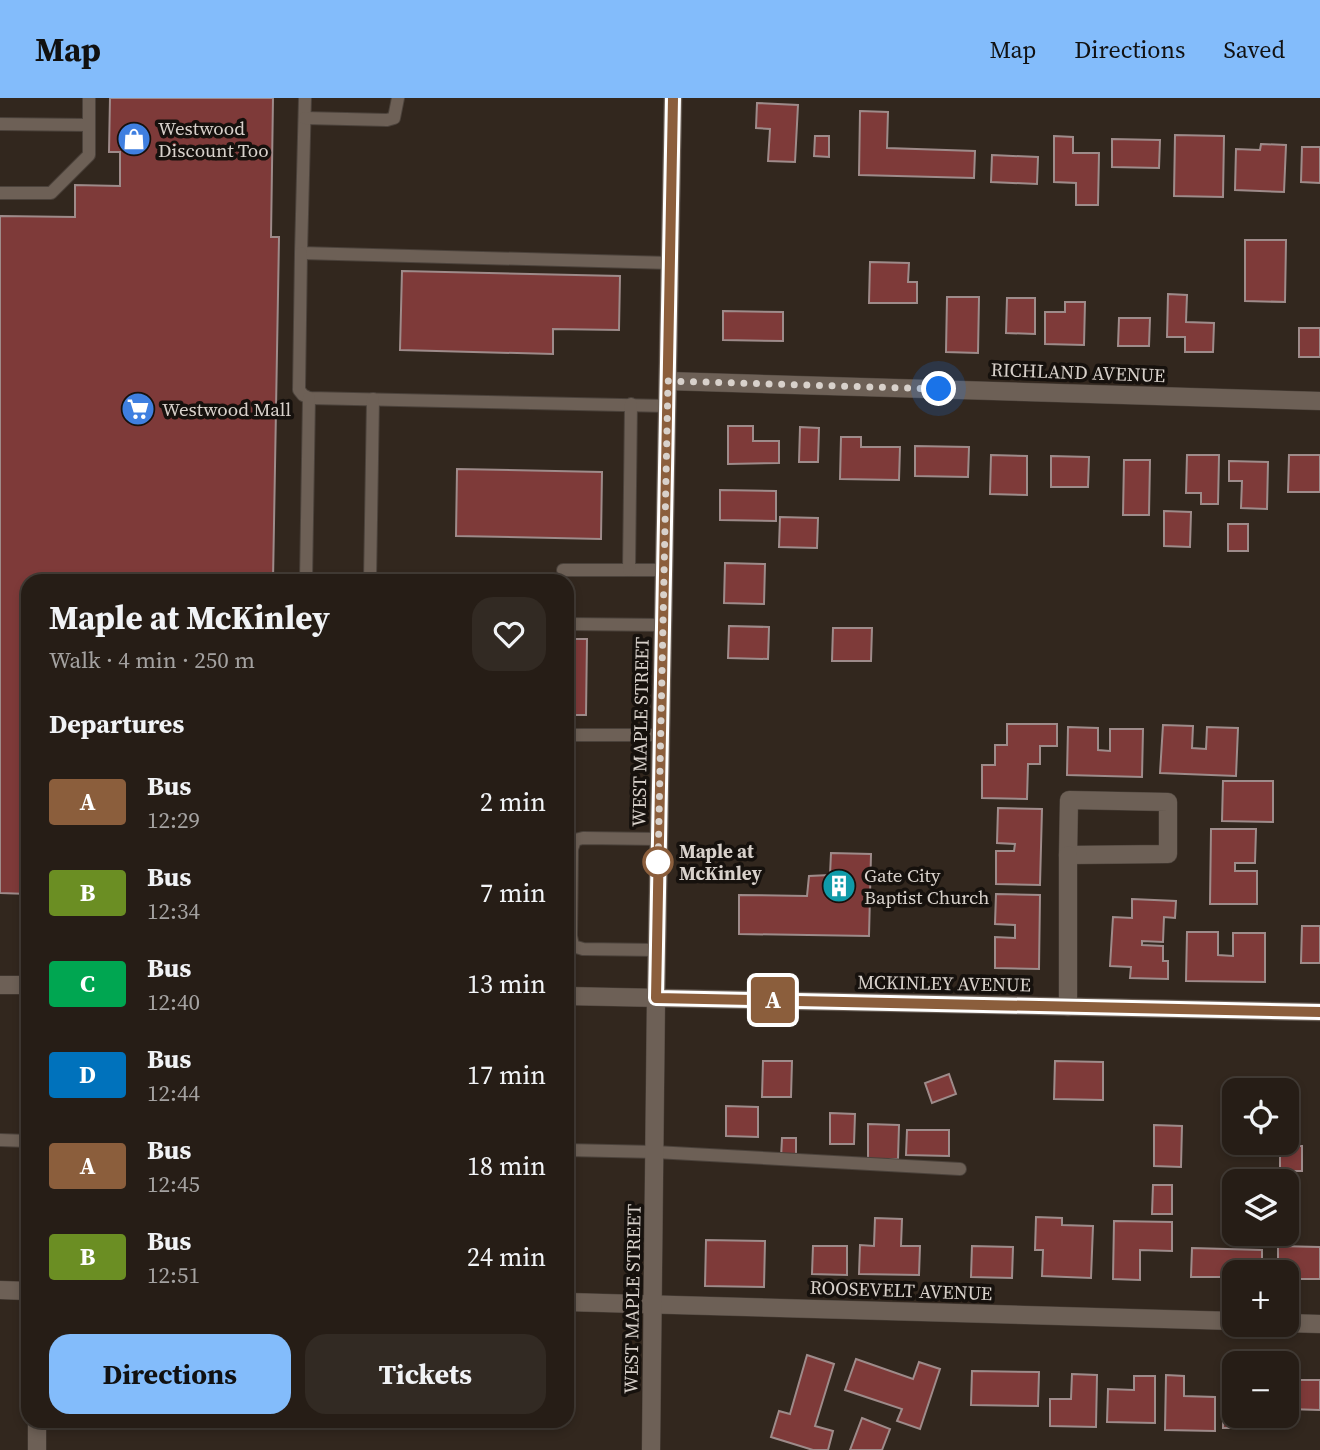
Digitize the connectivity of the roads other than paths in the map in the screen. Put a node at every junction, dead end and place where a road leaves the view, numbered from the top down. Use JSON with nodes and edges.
{"nodes":[{"id":1,"x":89,"y":98,"type":"edge"},
{"id":2,"x":305,"y":98,"type":"edge"},
{"id":3,"x":398,"y":98,"type":"edge"},
{"id":4,"x":673,"y":98,"type":"edge"},
{"id":5,"x":305,"y":118,"type":"junction"},
{"id":6,"x":0,"y":124,"type":"edge"},
{"id":7,"x":89,"y":125,"type":"junction"},
{"id":8,"x":0,"y":192,"type":"edge"},
{"id":9,"x":301,"y":253,"type":"junction"},
{"id":10,"x":670,"y":263,"type":"junction"},
{"id":11,"x":668,"y":381,"type":"junction"},
{"id":12,"x":309,"y":398,"type":"junction"},
{"id":13,"x":373,"y":400,"type":"junction"},
{"id":14,"x":1320,"y":401,"type":"edge"},
{"id":15,"x":631,"y":404,"type":"junction"},
{"id":16,"x":667,"y":406,"type":"junction"},
{"id":17,"x":563,"y":570,"type":"dead end"},
{"id":18,"x":629,"y":570,"type":"junction"},
{"id":19,"x":664,"y":570,"type":"junction"},
{"id":20,"x":306,"y":574,"type":"edge"},
{"id":21,"x":370,"y":574,"type":"edge"},
{"id":22,"x":574,"y":624,"type":"edge"},
{"id":23,"x":663,"y":625,"type":"junction"},
{"id":24,"x":574,"y":735,"type":"edge"},
{"id":25,"x":661,"y":736,"type":"junction"},
{"id":26,"x":659,"y":839,"type":"junction"},
{"id":27,"x":574,"y":843,"type":"edge"},
{"id":28,"x":1068,"y":855,"type":"junction"},
{"id":29,"x":574,"y":946,"type":"edge"},
{"id":30,"x":657,"y":950,"type":"junction"},
{"id":31,"x":0,"y":985,"type":"edge"},
{"id":32,"x":21,"y":985,"type":"edge"},
{"id":33,"x":574,"y":996,"type":"edge"},
{"id":34,"x":656,"y":998,"type":"junction"},
{"id":35,"x":1068,"y":1007,"type":"junction"},
{"id":36,"x":1320,"y":1012,"type":"edge"},
{"id":37,"x":0,"y":1140,"type":"edge"},
{"id":38,"x":21,"y":1141,"type":"edge"},
{"id":39,"x":574,"y":1150,"type":"edge"},
{"id":40,"x":655,"y":1152,"type":"junction"},
{"id":41,"x":960,"y":1169,"type":"dead end"},
{"id":42,"x":0,"y":1290,"type":"edge"},
{"id":43,"x":21,"y":1291,"type":"edge"},
{"id":44,"x":574,"y":1302,"type":"edge"},
{"id":45,"x":653,"y":1304,"type":"junction"},
{"id":46,"x":1222,"y":1321,"type":"edge"},
{"id":47,"x":1299,"y":1323,"type":"edge"},
{"id":48,"x":1320,"y":1324,"type":"edge"},
{"id":49,"x":37,"y":1428,"type":"edge"},
{"id":50,"x":37,"y":1450,"type":"edge"},
{"id":51,"x":651,"y":1450,"type":"edge"}],
"edges":[{"from":1,"to":7,"type":"lane"},
{"from":2,"to":5,"type":"lane"},
{"from":3,"to":5,"type":"lane"},
{"from":4,"to":10,"type":"street","name":"WEST MAPLE STREET"},
{"from":5,"to":9,"type":"lane"},
{"from":6,"to":7,"type":"lane"},
{"from":7,"to":8,"type":"lane"},
{"from":9,"to":10,"type":"lane"},
{"from":9,"to":12,"type":"lane"},
{"from":10,"to":11,"type":"street","name":"WEST MAPLE STREET"},
{"from":11,"to":14,"type":"street","name":"RICHLAND AVENUE"},
{"from":11,"to":16,"type":"street","name":"WEST MAPLE STREET"},
{"from":12,"to":13,"type":"lane"},
{"from":12,"to":20,"type":"lane"},
{"from":13,"to":15,"type":"lane"},
{"from":13,"to":21,"type":"lane"},
{"from":15,"to":16,"type":"lane"},
{"from":15,"to":18,"type":"lane"},
{"from":16,"to":19,"type":"street","name":"WEST MAPLE STREET"},
{"from":17,"to":18,"type":"lane"},
{"from":18,"to":19,"type":"lane"},
{"from":19,"to":23,"type":"street","name":"WEST MAPLE STREET"},
{"from":22,"to":23,"type":"lane"},
{"from":23,"to":25,"type":"street","name":"WEST MAPLE STREET"},
{"from":24,"to":25,"type":"lane"},
{"from":25,"to":26,"type":"street","name":"WEST MAPLE STREET"},
{"from":26,"to":27,"type":"lane"},
{"from":26,"to":30,"type":"street","name":"WEST MAPLE STREET"},
{"from":28,"to":28,"type":"street"},
{"from":28,"to":35,"type":"street"},
{"from":29,"to":30,"type":"lane"},
{"from":30,"to":34,"type":"street","name":"WEST MAPLE STREET"},
{"from":31,"to":32,"type":"street"},
{"from":33,"to":34,"type":"street","name":"MCKINLEY AVENUE"},
{"from":34,"to":35,"type":"street","name":"MCKINLEY AVENUE"},
{"from":34,"to":40,"type":"street","name":"WEST MAPLE STREET"},
{"from":35,"to":36,"type":"street","name":"MCKINLEY AVENUE"},
{"from":37,"to":38,"type":"lane"},
{"from":39,"to":40,"type":"lane"},
{"from":40,"to":41,"type":"lane"},
{"from":40,"to":45,"type":"street","name":"WEST MAPLE STREET"},
{"from":42,"to":43,"type":"street"},
{"from":44,"to":45,"type":"street","name":"ROOSEVELT AVENUE"},
{"from":45,"to":46,"type":"street","name":"ROOSEVELT AVENUE"},
{"from":45,"to":51,"type":"street","name":"WEST MAPLE STREET"},
{"from":47,"to":48,"type":"street"},
{"from":49,"to":50,"type":"street"}]}
